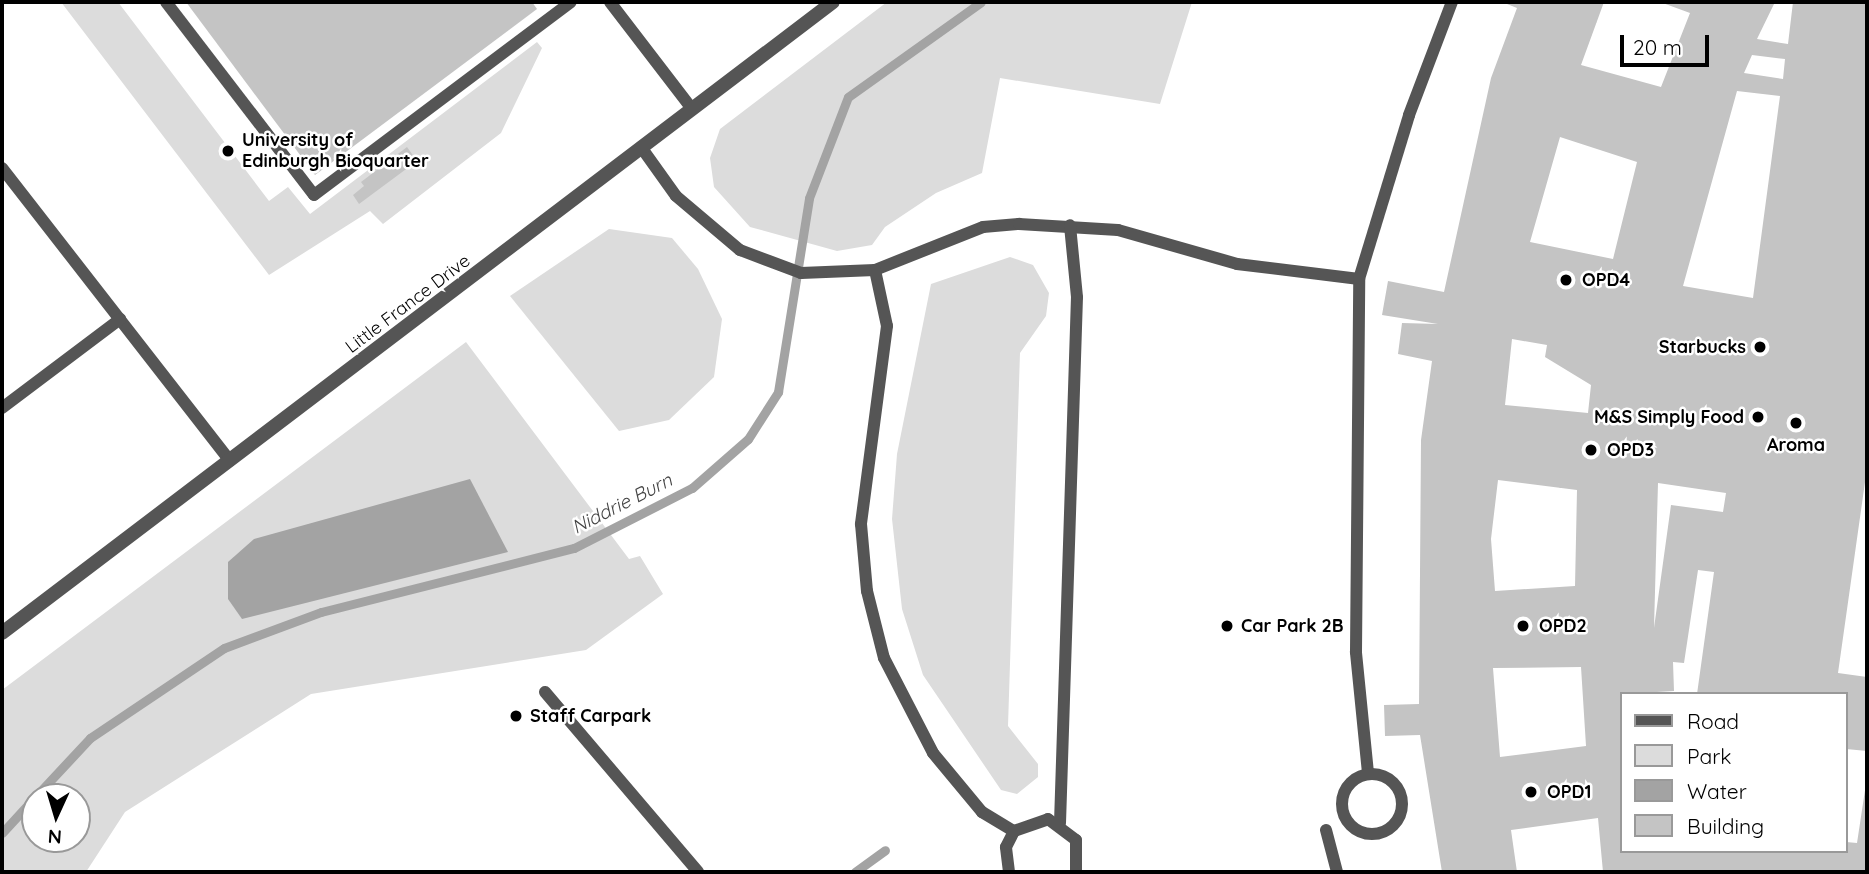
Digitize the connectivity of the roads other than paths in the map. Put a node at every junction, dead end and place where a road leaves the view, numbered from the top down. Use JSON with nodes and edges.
{"nodes":[{"id":1,"x":166,"y":2,"type":"edge"},
{"id":2,"x":571,"y":2,"type":"edge"},
{"id":3,"x":610,"y":2,"type":"edge"},
{"id":4,"x":833,"y":2,"type":"edge"},
{"id":5,"x":1452,"y":2,"type":"edge"},
{"id":6,"x":692,"y":109,"type":"junction"},
{"id":7,"x":641,"y":147,"type":"junction"},
{"id":8,"x":2,"y":168,"type":"edge"},
{"id":9,"x":1070,"y":225,"type":"junction"},
{"id":10,"x":875,"y":270,"type":"junction"},
{"id":11,"x":1359,"y":279,"type":"junction"},
{"id":12,"x":120,"y":319,"type":"junction"},
{"id":13,"x":2,"y":408,"type":"edge"},
{"id":14,"x":230,"y":461,"type":"junction"},
{"id":15,"x":2,"y":633,"type":"edge"},
{"id":16,"x":545,"y":692,"type":"dead end"},
{"id":17,"x":1368,"y":774,"type":"junction"},
{"id":18,"x":1060,"y":823,"type":"junction"},
{"id":19,"x":1326,"y":830,"type":"dead end"},
{"id":20,"x":1014,"y":831,"type":"junction"},
{"id":21,"x":698,"y":872,"type":"edge"},
{"id":22,"x":1009,"y":872,"type":"edge"},
{"id":23,"x":1076,"y":872,"type":"edge"},
{"id":24,"x":1337,"y":872,"type":"edge"}],
"edges":[{"from":1,"to":2,"type":"lane"},
{"from":3,"to":6,"type":"lane"},
{"from":4,"to":6,"type":"street","name":"Little France Drive"},
{"from":5,"to":11,"type":"lane"},
{"from":6,"to":7,"type":"street","name":"Little France Drive"},
{"from":7,"to":10,"type":"lane"},
{"from":7,"to":14,"type":"street","name":"Little France Drive"},
{"from":8,"to":12,"type":"lane"},
{"from":9,"to":10,"type":"lane"},
{"from":9,"to":11,"type":"lane"},
{"from":9,"to":18,"type":"lane"},
{"from":10,"to":20,"type":"lane"},
{"from":11,"to":17,"type":"lane"},
{"from":12,"to":13,"type":"lane"},
{"from":12,"to":14,"type":"lane"},
{"from":14,"to":15,"type":"street","name":"Little France Drive"},
{"from":16,"to":21,"type":"lane"},
{"from":17,"to":17,"type":"lane"},
{"from":18,"to":20,"type":"lane"},
{"from":18,"to":23,"type":"lane"},
{"from":19,"to":24,"type":"lane"},
{"from":20,"to":22,"type":"lane"}]}
